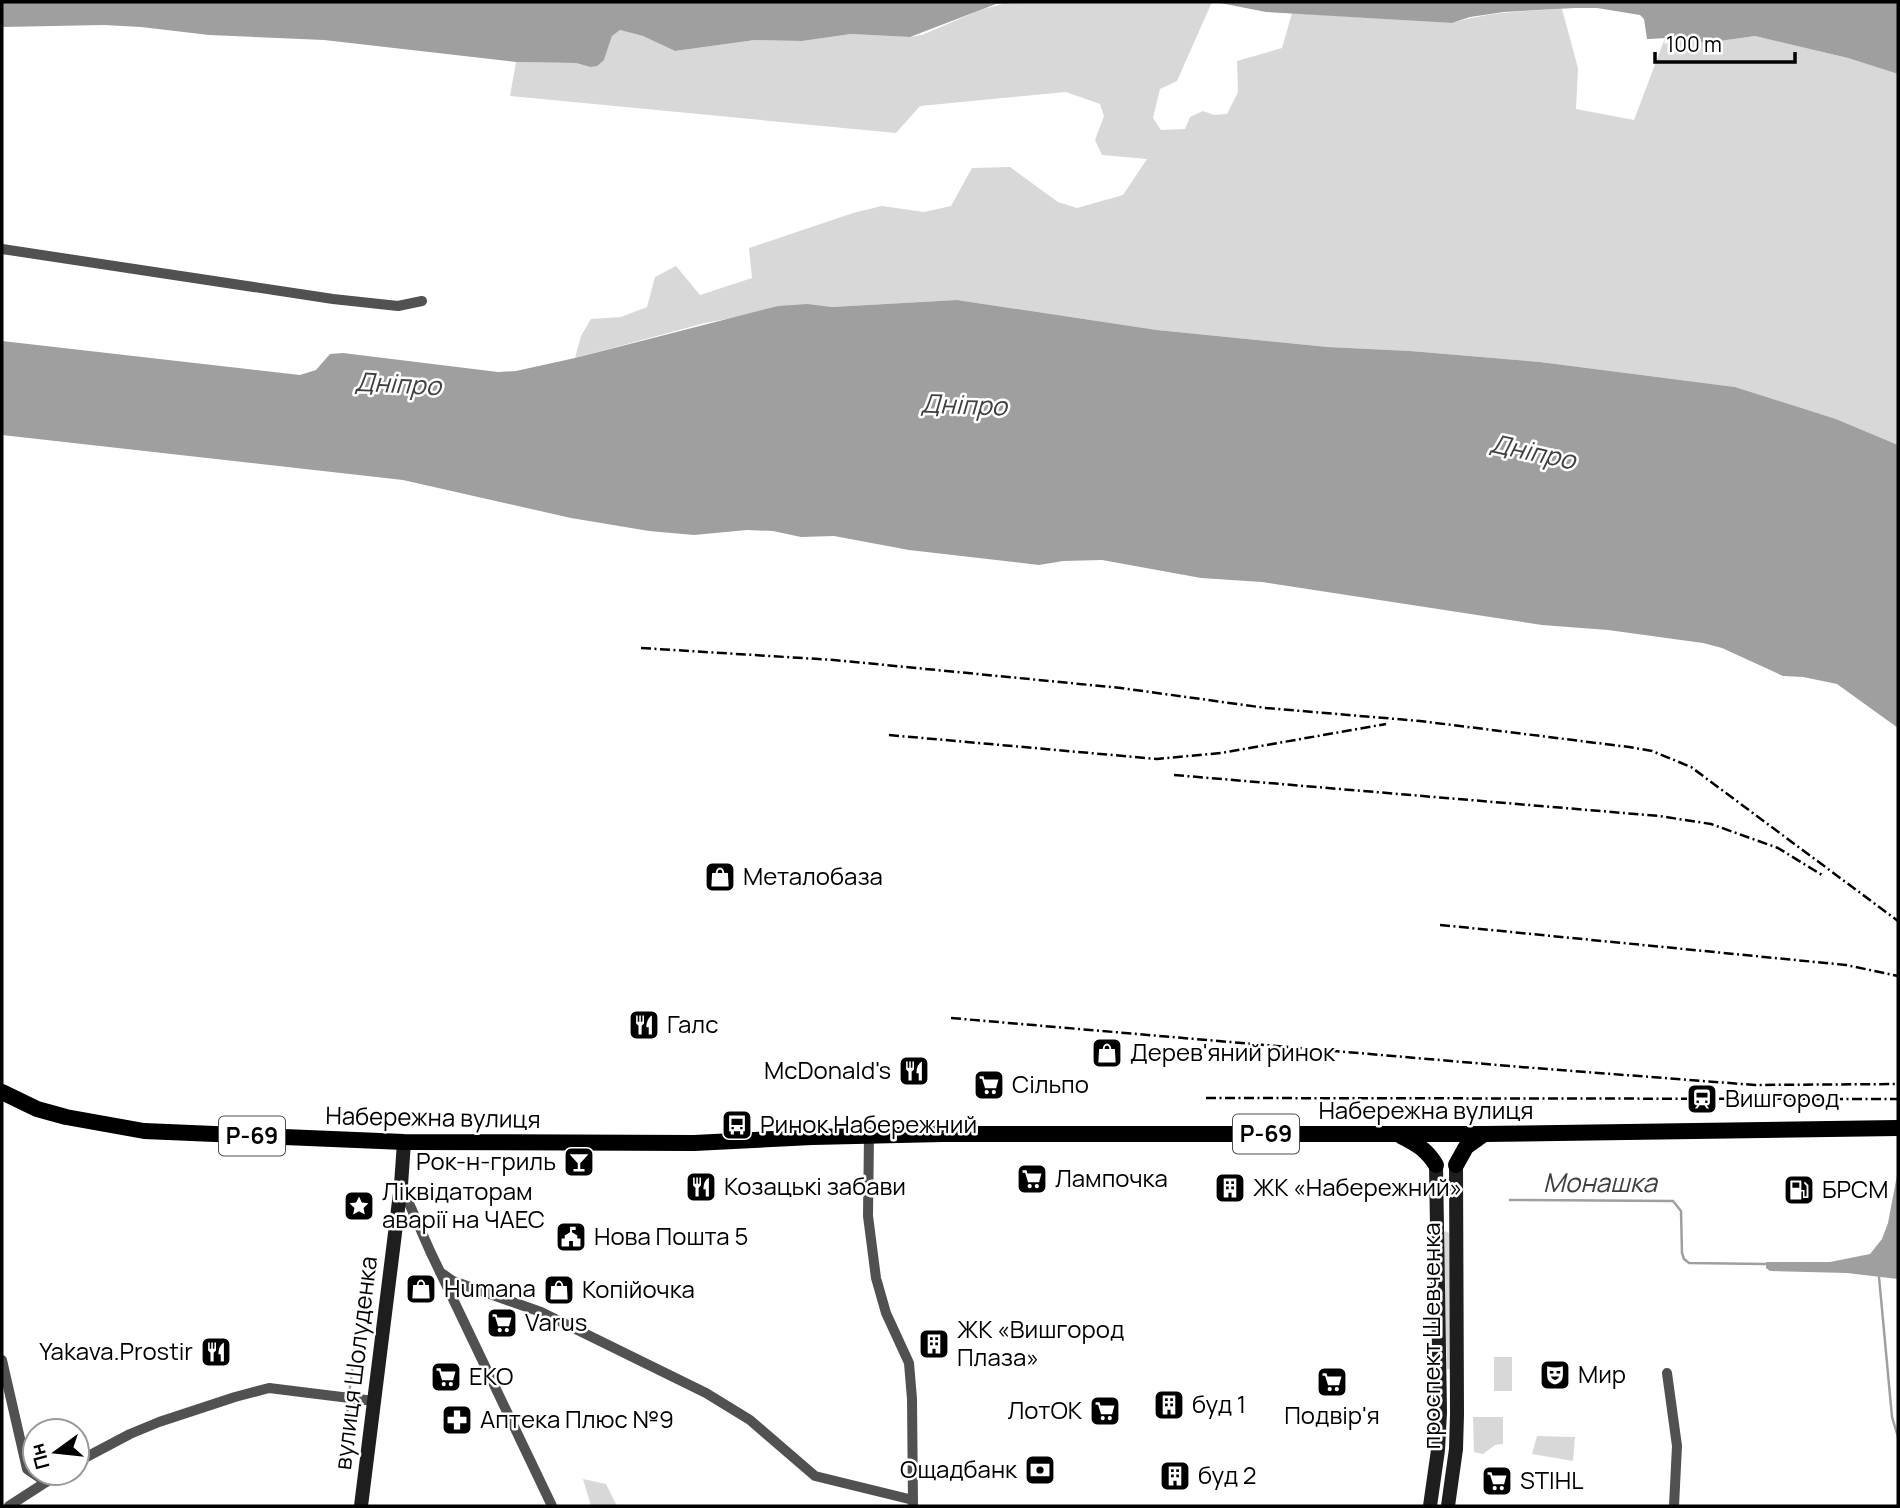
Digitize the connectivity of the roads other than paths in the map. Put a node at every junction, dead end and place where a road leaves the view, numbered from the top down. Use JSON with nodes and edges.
{"nodes":[{"id":1,"x":2,"y":249,"type":"edge"},
{"id":2,"x":422,"y":301,"type":"dead end"},
{"id":3,"x":2,"y":1092,"type":"edge"},
{"id":4,"x":1898,"y":1128,"type":"edge"},
{"id":5,"x":1443,"y":1133,"type":"junction"},
{"id":6,"x":1484,"y":1133,"type":"junction"},
{"id":7,"x":1396,"y":1134,"type":"junction"},
{"id":8,"x":869,"y":1135,"type":"junction"},
{"id":9,"x":404,"y":1142,"type":"junction"},
{"id":10,"x":1436,"y":1165,"type":"junction"},
{"id":11,"x":1456,"y":1165,"type":"junction"},
{"id":12,"x":401,"y":1185,"type":"junction"},
{"id":13,"x":1437,"y":1226,"type":"junction"},
{"id":14,"x":1456,"y":1226,"type":"junction"},
{"id":15,"x":440,"y":1272,"type":"junction"},
{"id":16,"x":2,"y":1360,"type":"edge"},
{"id":17,"x":1667,"y":1373,"type":"dead end"},
{"id":18,"x":374,"y":1401,"type":"junction"},
{"id":19,"x":21,"y":1443,"type":"edge"},
{"id":20,"x":91,"y":1455,"type":"edge"},
{"id":21,"x":38,"y":1487,"type":"edge"},
{"id":22,"x":913,"y":1503,"type":"edge"},
{"id":23,"x":9,"y":1506,"type":"edge"},
{"id":24,"x":361,"y":1506,"type":"edge"},
{"id":25,"x":552,"y":1506,"type":"edge"},
{"id":26,"x":1430,"y":1506,"type":"edge"},
{"id":27,"x":1448,"y":1506,"type":"edge"},
{"id":28,"x":1674,"y":1506,"type":"edge"}],
"edges":[{"from":1,"to":2,"type":"street"},
{"from":3,"to":9,"type":"main road","name":"Набережна вулиця","number":"Р-69"},
{"from":4,"to":6,"type":"main road","name":"Набережна вулиця","number":"Р-69"},
{"from":5,"to":6,"type":"main road","name":"Набережна вулиця","number":"Р-69"},
{"from":5,"to":7,"type":"main road","name":"Набережна вулиця","number":"Р-69"},
{"from":5,"to":10,"type":"main road"},
{"from":5,"to":11,"type":"main road"},
{"from":6,"to":11,"type":"main road"},
{"from":7,"to":8,"type":"main road","name":"Набережна вулиця","number":"Р-69"},
{"from":7,"to":10,"type":"main road"},
{"from":8,"to":9,"type":"main road","name":"Набережна вулиця","number":"Р-69"},
{"from":8,"to":22,"type":"street"},
{"from":9,"to":12,"type":"street","name":"вулиця Шолуденка"},
{"from":10,"to":13,"type":"street","name":"проспект Шевченка"},
{"from":11,"to":14,"type":"street","name":"проспект Шевченка"},
{"from":12,"to":15,"type":"street"},
{"from":12,"to":18,"type":"street","name":"вулиця Шолуденка"},
{"from":13,"to":14,"type":"street"},
{"from":13,"to":26,"type":"street","name":"проспект Шевченка"},
{"from":14,"to":27,"type":"street","name":"проспект Шевченка"},
{"from":15,"to":22,"type":"street"},
{"from":15,"to":25,"type":"street"},
{"from":16,"to":19,"type":"street"},
{"from":17,"to":28,"type":"street"},
{"from":18,"to":20,"type":"street"},
{"from":18,"to":24,"type":"street","name":"вулиця Шолуденка"},
{"from":21,"to":23,"type":"street"}]}
